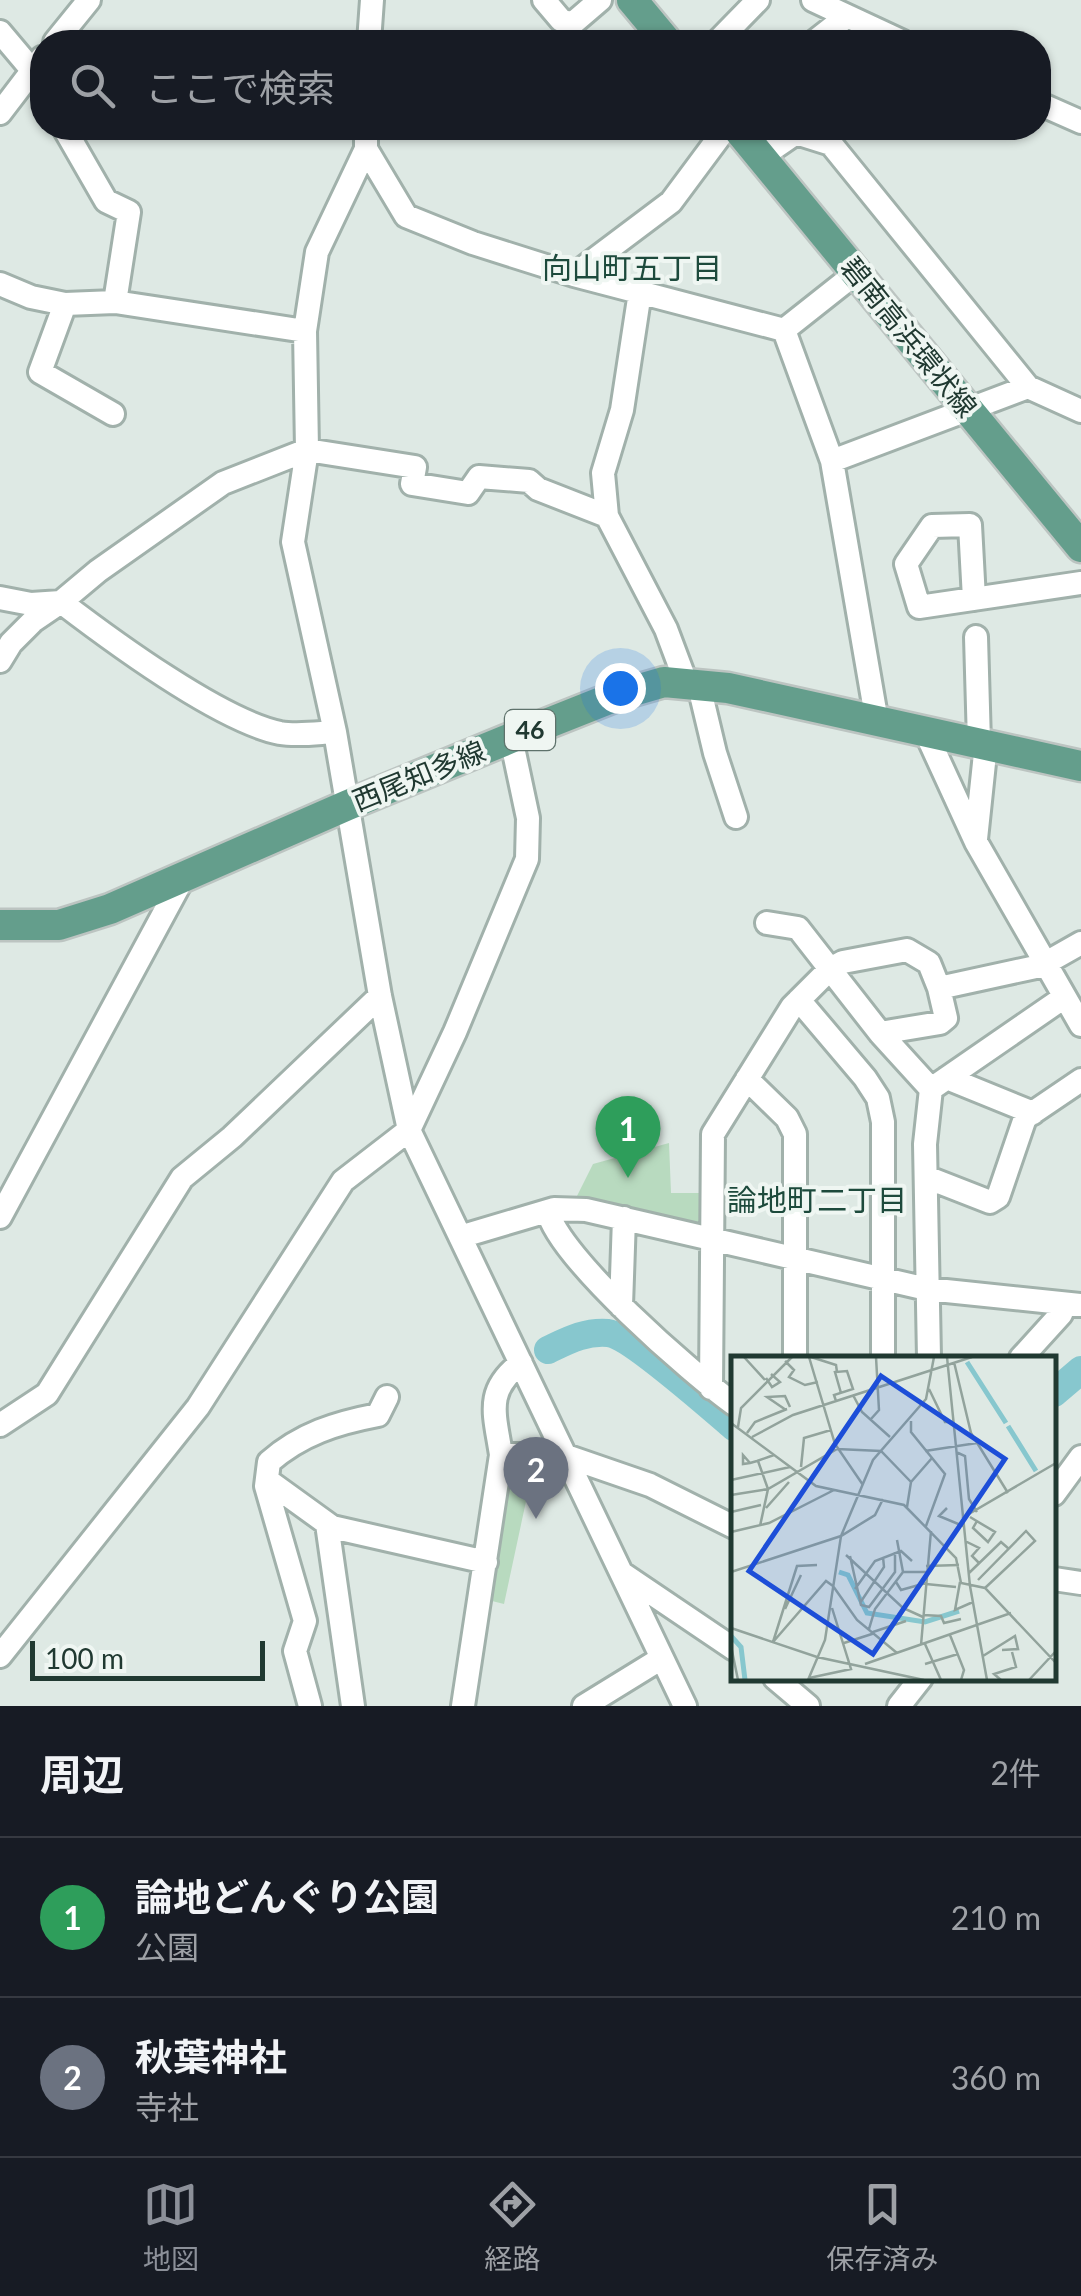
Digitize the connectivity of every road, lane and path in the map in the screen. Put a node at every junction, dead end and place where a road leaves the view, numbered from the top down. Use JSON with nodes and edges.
{"nodes":[{"id":1,"x":88,"y":0,"type":"edge"},
{"id":2,"x":372,"y":0,"type":"edge"},
{"id":3,"x":544,"y":0,"type":"edge"},
{"id":4,"x":600,"y":0,"type":"edge"},
{"id":5,"x":632,"y":0,"type":"edge"},
{"id":6,"x":758,"y":0,"type":"edge"},
{"id":7,"x":813,"y":0,"type":"edge"},
{"id":8,"x":846,"y":17,"type":"junction"},
{"id":9,"x":64,"y":30,"type":"edge"},
{"id":10,"x":370,"y":30,"type":"edge"},
{"id":11,"x":657,"y":30,"type":"edge"},
{"id":12,"x":729,"y":30,"type":"edge"},
{"id":13,"x":829,"y":30,"type":"edge"},
{"id":14,"x":876,"y":30,"type":"edge"},
{"id":15,"x":0,"y":32,"type":"edge"},
{"id":16,"x":30,"y":63,"type":"edge"},
{"id":17,"x":30,"y":82,"type":"edge"},
{"id":18,"x":1051,"y":109,"type":"edge"},
{"id":19,"x":0,"y":114,"type":"edge"},
{"id":20,"x":1081,"y":122,"type":"edge"},
{"id":21,"x":71,"y":140,"type":"edge"},
{"id":22,"x":365,"y":140,"type":"edge"},
{"id":23,"x":367,"y":140,"type":"edge"},
{"id":24,"x":717,"y":140,"type":"edge"},
{"id":25,"x":747,"y":140,"type":"edge"},
{"id":26,"x":785,"y":140,"type":"edge"},
{"id":27,"x":818,"y":140,"type":"edge"},
{"id":28,"x":761,"y":156,"type":"junction"},
{"id":29,"x":856,"y":273,"type":"junction"},
{"id":30,"x":574,"y":275,"type":"junction"},
{"id":31,"x":0,"y":284,"type":"edge"},
{"id":32,"x":640,"y":292,"type":"junction"},
{"id":33,"x":114,"y":302,"type":"junction"},
{"id":34,"x":65,"y":304,"type":"junction"},
{"id":35,"x":784,"y":330,"type":"junction"},
{"id":36,"x":305,"y":331,"type":"junction"},
{"id":37,"x":1028,"y":387,"type":"junction"},
{"id":38,"x":968,"y":410,"type":"junction"},
{"id":39,"x":1081,"y":411,"type":"edge"},
{"id":40,"x":114,"y":414,"type":"dead end"},
{"id":41,"x":307,"y":450,"type":"junction"},
{"id":42,"x":832,"y":461,"type":"junction"},
{"id":43,"x":607,"y":516,"type":"junction"},
{"id":44,"x":1075,"y":527,"type":"edge"},
{"id":45,"x":1081,"y":583,"type":"edge"},
{"id":46,"x":0,"y":598,"type":"edge"},
{"id":47,"x":974,"y":599,"type":"dead end"},
{"id":48,"x":61,"y":602,"type":"junction"},
{"id":49,"x":976,"y":636,"type":"dead end"},
{"id":50,"x":0,"y":661,"type":"edge"},
{"id":51,"x":693,"y":685,"type":"junction"},
{"id":52,"x":876,"y":722,"type":"junction"},
{"id":53,"x":335,"y":732,"type":"junction"},
{"id":54,"x":926,"y":733,"type":"junction"},
{"id":55,"x":511,"y":738,"type":"junction"},
{"id":56,"x":982,"y":744,"type":"junction"},
{"id":57,"x":1081,"y":766,"type":"edge"},
{"id":58,"x":348,"y":805,"type":"junction"},
{"id":59,"x":736,"y":816,"type":"dead end"},
{"id":60,"x":976,"y":842,"type":"junction"},
{"id":61,"x":182,"y":878,"type":"junction"},
{"id":62,"x":766,"y":923,"type":"dead end"},
{"id":63,"x":0,"y":926,"type":"edge"},
{"id":64,"x":1081,"y":943,"type":"edge"},
{"id":65,"x":1044,"y":964,"type":"junction"},
{"id":66,"x":830,"y":970,"type":"junction"},
{"id":67,"x":940,"y":988,"type":"junction"},
{"id":68,"x":380,"y":996,"type":"junction"},
{"id":69,"x":1063,"y":998,"type":"junction"},
{"id":70,"x":799,"y":1000,"type":"junction"},
{"id":71,"x":1081,"y":1024,"type":"edge"},
{"id":72,"x":880,"y":1033,"type":"junction"},
{"id":73,"x":747,"y":1079,"type":"junction"},
{"id":74,"x":1081,"y":1080,"type":"edge"},
{"id":75,"x":939,"y":1084,"type":"junction"},
{"id":76,"x":1033,"y":1113,"type":"junction"},
{"id":77,"x":409,"y":1130,"type":"junction"},
{"id":78,"x":926,"y":1177,"type":"junction"},
{"id":79,"x":548,"y":1211,"type":"junction"},
{"id":80,"x":0,"y":1216,"type":"edge"},
{"id":81,"x":624,"y":1218,"type":"junction"},
{"id":82,"x":462,"y":1236,"type":"junction"},
{"id":83,"x":713,"y":1238,"type":"junction"},
{"id":84,"x":796,"y":1259,"type":"junction"},
{"id":85,"x":882,"y":1276,"type":"junction"},
{"id":86,"x":927,"y":1288,"type":"junction"},
{"id":87,"x":1073,"y":1304,"type":"edge"},
{"id":88,"x":622,"y":1306,"type":"junction"},
{"id":89,"x":795,"y":1356,"type":"edge"},
{"id":90,"x":883,"y":1356,"type":"edge"},
{"id":91,"x":928,"y":1356,"type":"edge"},
{"id":92,"x":1023,"y":1356,"type":"edge"},
{"id":93,"x":521,"y":1363,"type":"junction"},
{"id":94,"x":712,"y":1388,"type":"junction"},
{"id":95,"x":387,"y":1396,"type":"dead end"},
{"id":96,"x":731,"y":1402,"type":"edge"},
{"id":97,"x":0,"y":1425,"type":"edge"},
{"id":98,"x":501,"y":1454,"type":"junction"},
{"id":99,"x":563,"y":1456,"type":"junction"},
{"id":100,"x":1081,"y":1457,"type":"edge"},
{"id":101,"x":266,"y":1480,"type":"junction"},
{"id":102,"x":1056,"y":1491,"type":"edge"},
{"id":103,"x":327,"y":1524,"type":"junction"},
{"id":104,"x":731,"y":1526,"type":"edge"},
{"id":105,"x":486,"y":1562,"type":"junction"},
{"id":106,"x":620,"y":1572,"type":"junction"},
{"id":107,"x":1056,"y":1579,"type":"edge"},
{"id":108,"x":1081,"y":1583,"type":"edge"},
{"id":109,"x":731,"y":1647,"type":"edge"},
{"id":110,"x":0,"y":1656,"type":"edge"},
{"id":111,"x":662,"y":1658,"type":"junction"},
{"id":112,"x":779,"y":1681,"type":"edge"},
{"id":113,"x":919,"y":1681,"type":"edge"},
{"id":114,"x":683,"y":1705,"type":"edge"},
{"id":115,"x":310,"y":1706,"type":"edge"},
{"id":116,"x":353,"y":1706,"type":"edge"},
{"id":117,"x":463,"y":1706,"type":"edge"},
{"id":118,"x":584,"y":1706,"type":"edge"},
{"id":119,"x":808,"y":1706,"type":"edge"},
{"id":120,"x":899,"y":1706,"type":"edge"}],
"edges":[{"from":1,"to":9,"type":"street"},
{"from":2,"to":10,"type":"street"},
{"from":3,"to":4,"type":"street"},
{"from":5,"to":11,"type":"main road"},
{"from":6,"to":12,"type":"street"},
{"from":7,"to":8,"type":"street"},
{"from":8,"to":13,"type":"street"},
{"from":8,"to":14,"type":"street"},
{"from":15,"to":16,"type":"street"},
{"from":17,"to":19,"type":"street"},
{"from":18,"to":20,"type":"street"},
{"from":21,"to":33,"type":"street"},
{"from":22,"to":36,"type":"street"},
{"from":23,"to":30,"type":"street"},
{"from":24,"to":30,"type":"street"},
{"from":25,"to":28,"type":"main road","name":"碧南高浜環状線"},
{"from":26,"to":28,"type":"street"},
{"from":27,"to":37,"type":"street"},
{"from":28,"to":29,"type":"main road","name":"碧南高浜環状線"},
{"from":29,"to":35,"type":"street"},
{"from":29,"to":38,"type":"main road","name":"碧南高浜環状線"},
{"from":30,"to":32,"type":"street"},
{"from":31,"to":34,"type":"street"},
{"from":32,"to":35,"type":"street"},
{"from":32,"to":43,"type":"street"},
{"from":33,"to":34,"type":"street"},
{"from":33,"to":36,"type":"street"},
{"from":34,"to":40,"type":"street"},
{"from":35,"to":42,"type":"street"},
{"from":36,"to":41,"type":"street"},
{"from":37,"to":38,"type":"street"},
{"from":37,"to":39,"type":"street"},
{"from":38,"to":42,"type":"street"},
{"from":38,"to":44,"type":"main road","name":"碧南高浜環状線"},
{"from":41,"to":43,"type":"street"},
{"from":41,"to":48,"type":"street"},
{"from":41,"to":53,"type":"street"},
{"from":42,"to":52,"type":"street"},
{"from":43,"to":51,"type":"street"},
{"from":45,"to":47,"type":"street"},
{"from":46,"to":48,"type":"street"},
{"from":48,"to":50,"type":"street"},
{"from":48,"to":53,"type":"street"},
{"from":49,"to":56,"type":"street"},
{"from":51,"to":52,"type":"main road","name":"西尾知多線","number":"46"},
{"from":51,"to":55,"type":"main road","name":"西尾知多線","number":"46"},
{"from":51,"to":59,"type":"street"},
{"from":52,"to":54,"type":"main road","name":"西尾知多線","number":"46"},
{"from":53,"to":58,"type":"street"},
{"from":54,"to":56,"type":"main road","name":"西尾知多線","number":"46"},
{"from":54,"to":60,"type":"street"},
{"from":55,"to":58,"type":"main road","name":"西尾知多線","number":"46"},
{"from":55,"to":77,"type":"street"},
{"from":56,"to":57,"type":"main road","name":"西尾知多線","number":"46"},
{"from":56,"to":60,"type":"street"},
{"from":58,"to":61,"type":"main road","name":"西尾知多線","number":"46"},
{"from":58,"to":68,"type":"street"},
{"from":60,"to":65,"type":"street"},
{"from":61,"to":63,"type":"main road","name":"西尾知多線","number":"46"},
{"from":61,"to":80,"type":"street"},
{"from":62,"to":66,"type":"street"},
{"from":64,"to":65,"type":"street"},
{"from":65,"to":67,"type":"street"},
{"from":65,"to":69,"type":"street"},
{"from":66,"to":67,"type":"street"},
{"from":66,"to":70,"type":"street"},
{"from":66,"to":72,"type":"street"},
{"from":67,"to":72,"type":"street"},
{"from":68,"to":77,"type":"street"},
{"from":68,"to":97,"type":"street"},
{"from":69,"to":71,"type":"street"},
{"from":69,"to":75,"type":"street"},
{"from":70,"to":73,"type":"street"},
{"from":70,"to":85,"type":"street"},
{"from":72,"to":75,"type":"street"},
{"from":73,"to":83,"type":"street"},
{"from":73,"to":84,"type":"street"},
{"from":74,"to":76,"type":"street"},
{"from":75,"to":76,"type":"street"},
{"from":75,"to":78,"type":"street"},
{"from":76,"to":78,"type":"street"},
{"from":77,"to":82,"type":"street"},
{"from":77,"to":110,"type":"street"},
{"from":78,"to":86,"type":"street"},
{"from":79,"to":81,"type":"street"},
{"from":79,"to":82,"type":"street"},
{"from":79,"to":88,"type":"street"},
{"from":81,"to":83,"type":"street"},
{"from":81,"to":88,"type":"street"},
{"from":82,"to":93,"type":"street"},
{"from":83,"to":84,"type":"street"},
{"from":83,"to":94,"type":"street"},
{"from":84,"to":85,"type":"street"},
{"from":84,"to":89,"type":"street"},
{"from":85,"to":86,"type":"street"},
{"from":85,"to":90,"type":"street"},
{"from":86,"to":87,"type":"street"},
{"from":86,"to":91,"type":"street"},
{"from":87,"to":92,"type":"street"},
{"from":88,"to":94,"type":"street"},
{"from":93,"to":98,"type":"street"},
{"from":93,"to":99,"type":"street"},
{"from":94,"to":96,"type":"street"},
{"from":95,"to":101,"type":"street"},
{"from":98,"to":99,"type":"street"},
{"from":98,"to":105,"type":"street"},
{"from":99,"to":104,"type":"street"},
{"from":99,"to":106,"type":"street"},
{"from":100,"to":102,"type":"street"},
{"from":101,"to":103,"type":"street"},
{"from":101,"to":115,"type":"street"},
{"from":103,"to":105,"type":"street"},
{"from":103,"to":116,"type":"street"},
{"from":105,"to":117,"type":"street"},
{"from":106,"to":109,"type":"street"},
{"from":106,"to":111,"type":"street"},
{"from":107,"to":108,"type":"street"},
{"from":111,"to":114,"type":"street"},
{"from":111,"to":118,"type":"street"},
{"from":112,"to":119,"type":"street"},
{"from":113,"to":120,"type":"street"}]}
